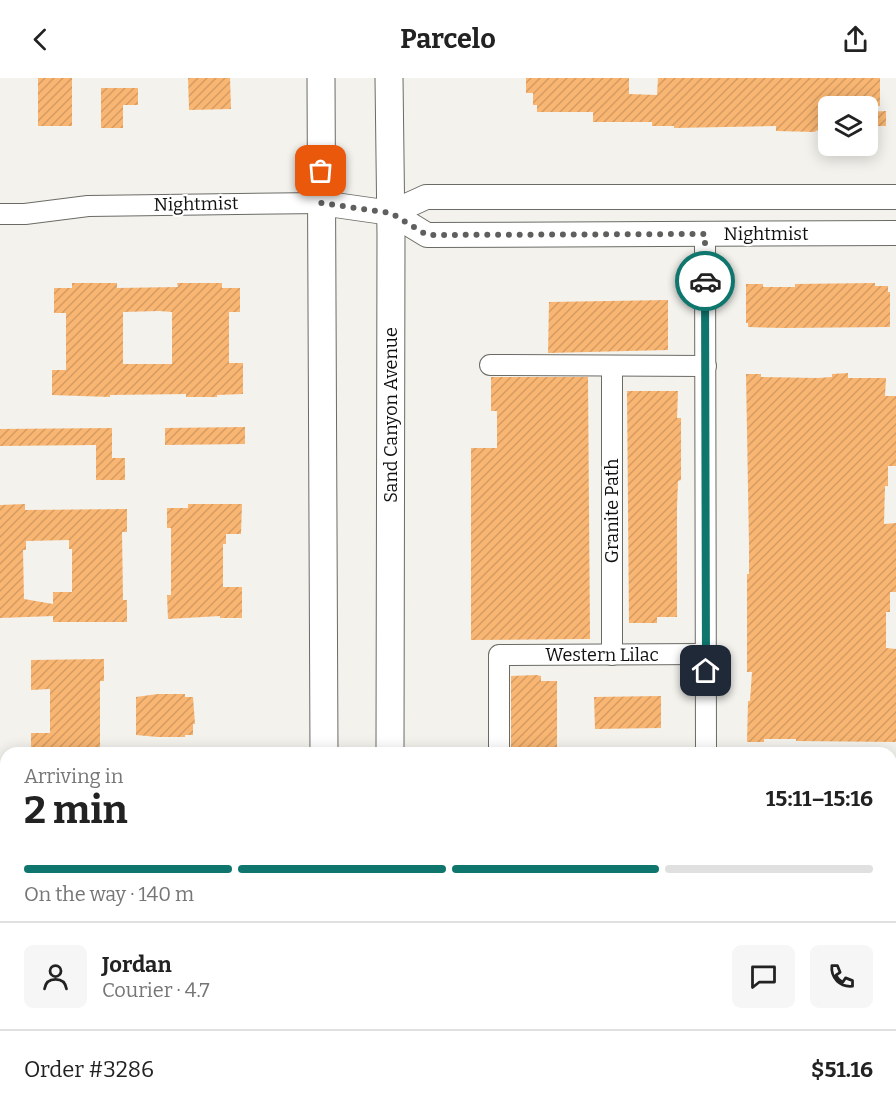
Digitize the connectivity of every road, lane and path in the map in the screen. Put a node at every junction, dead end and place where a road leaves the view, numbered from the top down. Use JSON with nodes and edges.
{"nodes":[{"id":1,"x":321,"y":78,"type":"edge"},
{"id":2,"x":389,"y":78,"type":"edge"},
{"id":3,"x":896,"y":197,"type":"edge"},
{"id":4,"x":321,"y":203,"type":"junction"},
{"id":5,"x":391,"y":213,"type":"junction"},
{"id":6,"x":0,"y":214,"type":"edge"},
{"id":7,"x":896,"y":233,"type":"edge"},
{"id":8,"x":705,"y":234,"type":"junction"},
{"id":9,"x":490,"y":365,"type":"dead end"},
{"id":10,"x":706,"y":366,"type":"junction"},
{"id":11,"x":612,"y":367,"type":"junction"},
{"id":12,"x":706,"y":654,"type":"junction"},
{"id":13,"x":612,"y":655,"type":"junction"},
{"id":14,"x":324,"y":747,"type":"edge"},
{"id":15,"x":390,"y":747,"type":"edge"},
{"id":16,"x":499,"y":747,"type":"edge"},
{"id":17,"x":706,"y":747,"type":"edge"}],
"edges":[{"from":1,"to":4,"type":"main road"},
{"from":2,"to":5,"type":"main road","name":"Sand Canyon Avenue"},
{"from":3,"to":5,"type":"street","name":"Nightmist"},
{"from":4,"to":5,"type":"street","name":"Nightmist"},
{"from":4,"to":6,"type":"street","name":"Nightmist"},
{"from":4,"to":14,"type":"main road"},
{"from":5,"to":8,"type":"street","name":"Nightmist"},
{"from":5,"to":15,"type":"main road","name":"Sand Canyon Avenue"},
{"from":7,"to":8,"type":"street","name":"Nightmist"},
{"from":8,"to":10,"type":"street"},
{"from":9,"to":11,"type":"street"},
{"from":10,"to":11,"type":"street"},
{"from":10,"to":12,"type":"street"},
{"from":11,"to":13,"type":"street","name":"Granite Path"},
{"from":12,"to":13,"type":"street","name":"Western Lilac"},
{"from":12,"to":17,"type":"street"},
{"from":13,"to":16,"type":"street","name":"Western Lilac"}]}
